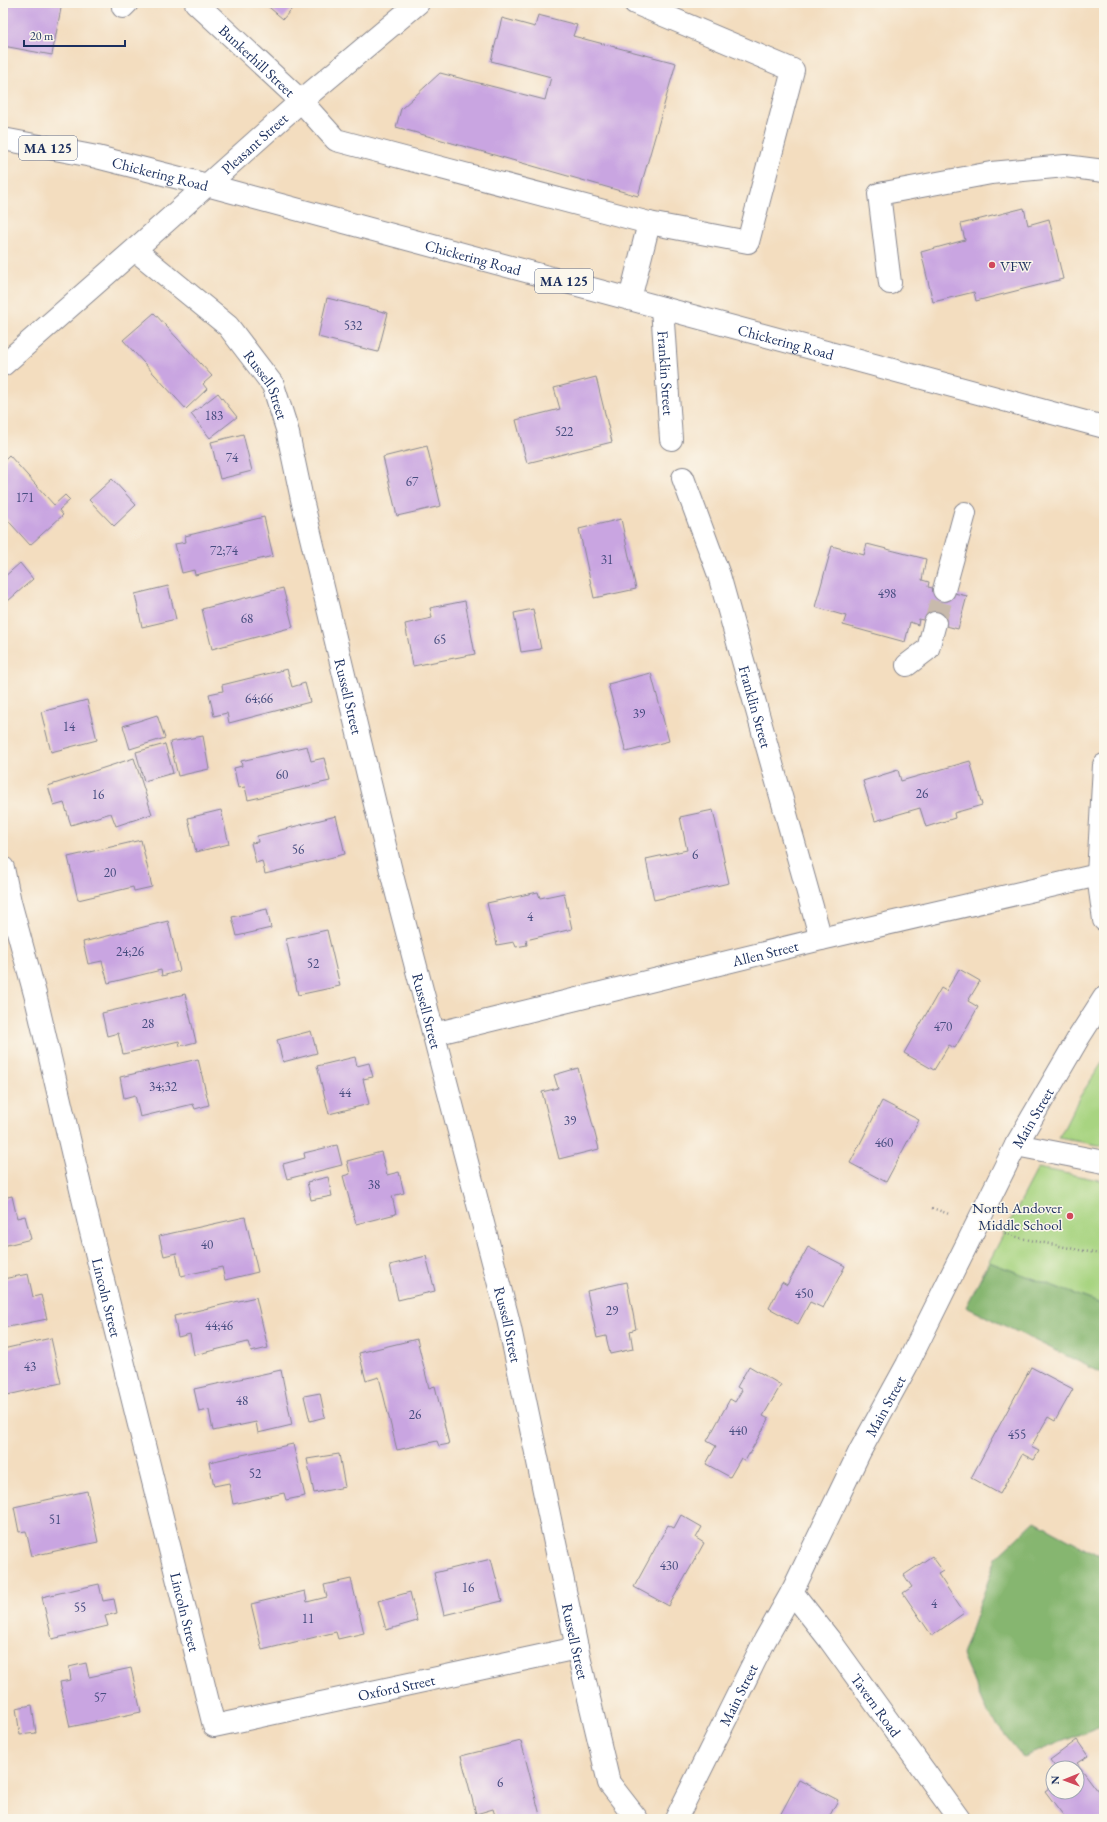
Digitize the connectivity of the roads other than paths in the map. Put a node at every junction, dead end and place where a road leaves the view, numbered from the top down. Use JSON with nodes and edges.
{"nodes":[{"id":1,"x":196,"y":3,"type":"edge"},
{"id":2,"x":418,"y":3,"type":"edge"},
{"id":3,"x":635,"y":3,"type":"edge"},
{"id":4,"x":301,"y":101,"type":"junction"},
{"id":5,"x":3,"y":140,"type":"edge"},
{"id":6,"x":1104,"y":171,"type":"edge"},
{"id":7,"x":207,"y":185,"type":"junction"},
{"id":8,"x":648,"y":223,"type":"junction"},
{"id":9,"x":135,"y":250,"type":"junction"},
{"id":10,"x":890,"y":283,"type":"dead end"},
{"id":11,"x":630,"y":299,"type":"junction"},
{"id":12,"x":662,"y":308,"type":"junction"},
{"id":13,"x":3,"y":365,"type":"edge"},
{"id":14,"x":1104,"y":427,"type":"edge"},
{"id":15,"x":671,"y":438,"type":"dead end"},
{"id":16,"x":683,"y":478,"type":"dead end"},
{"id":17,"x":965,"y":513,"type":"dead end"},
{"id":18,"x":944,"y":590,"type":"tunnel mouth"},
{"id":19,"x":934,"y":623,"type":"tunnel mouth"},
{"id":20,"x":907,"y":665,"type":"dead end"},
{"id":21,"x":1104,"y":765,"type":"edge"},
{"id":22,"x":1103,"y":809,"type":"edge"},
{"id":23,"x":3,"y":868,"type":"edge"},
{"id":24,"x":1098,"y":875,"type":"junction"},
{"id":25,"x":1104,"y":920,"type":"edge"},
{"id":26,"x":821,"y":939,"type":"junction"},
{"id":27,"x":1104,"y":998,"type":"edge"},
{"id":28,"x":434,"y":1034,"type":"junction"},
{"id":29,"x":1016,"y":1145,"type":"junction"},
{"id":30,"x":1104,"y":1162,"type":"edge"},
{"id":31,"x":792,"y":1592,"type":"junction"},
{"id":32,"x":577,"y":1648,"type":"junction"},
{"id":33,"x":214,"y":1726,"type":"joint"},
{"id":34,"x":637,"y":1819,"type":"edge"},
{"id":35,"x":676,"y":1819,"type":"edge"},
{"id":36,"x":959,"y":1819,"type":"edge"}],
"edges":[{"from":1,"to":4,"type":"street","name":"Bunkerhill Street"},
{"from":2,"to":4,"type":"street","name":"Pleasant Street"},
{"from":3,"to":8,"type":"street","name":"Bunkerhill Street"},
{"from":4,"to":7,"type":"street","name":"Pleasant Street"},
{"from":4,"to":8,"type":"street","name":"Bunkerhill Street"},
{"from":5,"to":7,"type":"street","name":"Chickering Road","number":"MA 125"},
{"from":6,"to":10,"type":"street"},
{"from":7,"to":9,"type":"street","name":"Pleasant Street"},
{"from":7,"to":11,"type":"street","name":"Chickering Road","number":"MA 125"},
{"from":8,"to":11,"type":"street"},
{"from":9,"to":13,"type":"street","name":"Pleasant Street"},
{"from":9,"to":28,"type":"street","name":"Russell Street"},
{"from":11,"to":12,"type":"street","name":"Chickering Road","number":"MA 125"},
{"from":12,"to":14,"type":"street","name":"Chickering Road","number":"MA 125"},
{"from":12,"to":15,"type":"street","name":"Franklin Street"},
{"from":16,"to":26,"type":"street","name":"Franklin Street"},
{"from":17,"to":18,"type":"street"},
{"from":19,"to":20,"type":"street"},
{"from":21,"to":22,"type":"street"},
{"from":22,"to":24,"type":"street"},
{"from":23,"to":33,"type":"street","name":"Lincoln Street"},
{"from":24,"to":25,"type":"street"},
{"from":24,"to":26,"type":"street","name":"Allen Street"},
{"from":26,"to":28,"type":"street","name":"Allen Street"},
{"from":27,"to":29,"type":"street","name":"Main Street"},
{"from":28,"to":32,"type":"street","name":"Russell Street"},
{"from":29,"to":30,"type":"street"},
{"from":29,"to":31,"type":"street","name":"Main Street"},
{"from":31,"to":35,"type":"street","name":"Main Street"},
{"from":31,"to":36,"type":"street","name":"Tavern Road"},
{"from":32,"to":33,"type":"street","name":"Oxford Street"},
{"from":32,"to":34,"type":"street","name":"Russell Street"}]}
